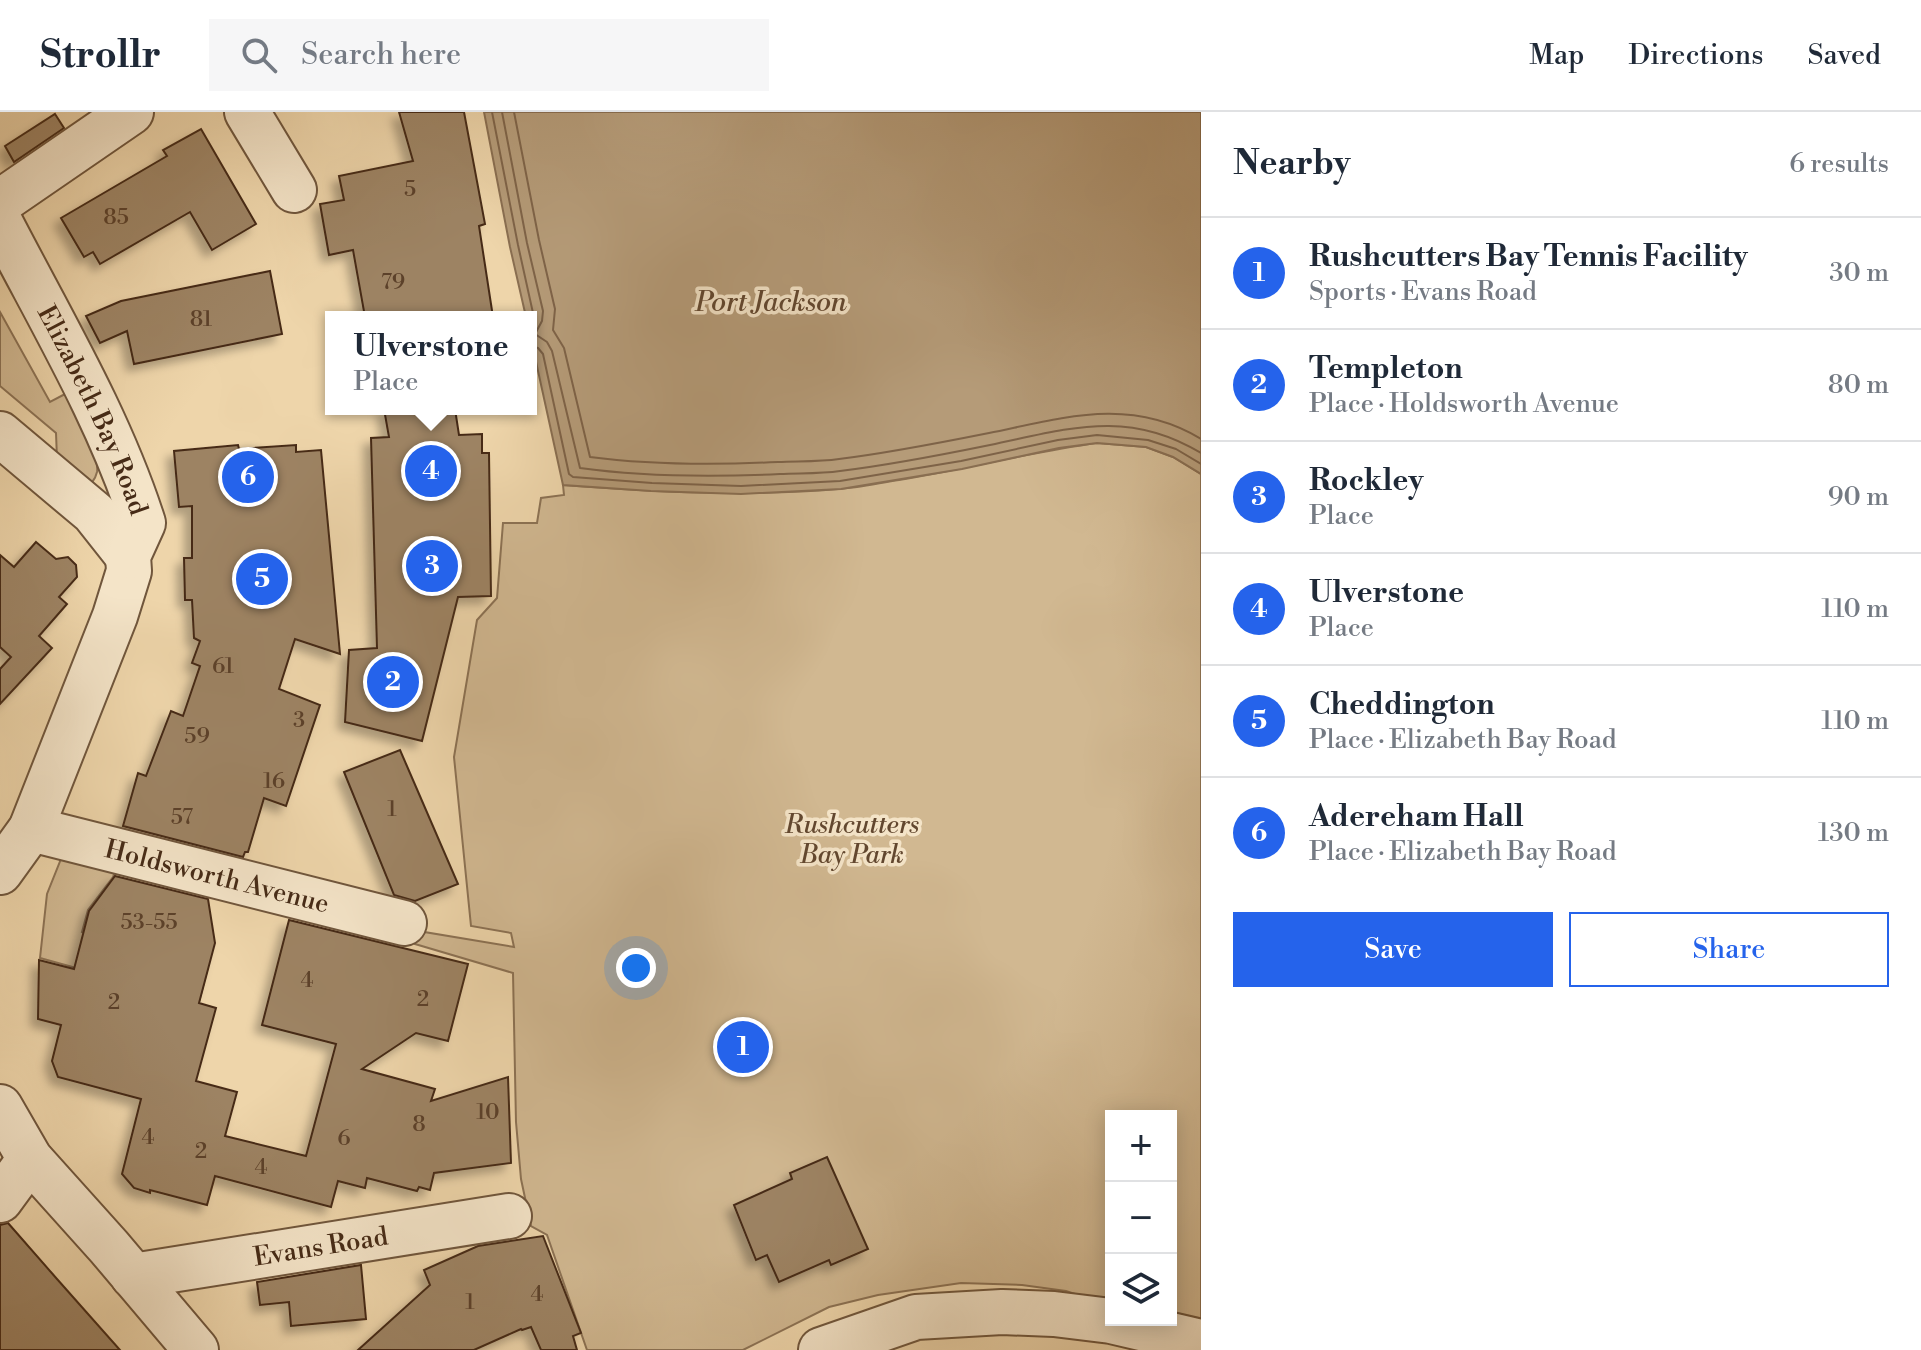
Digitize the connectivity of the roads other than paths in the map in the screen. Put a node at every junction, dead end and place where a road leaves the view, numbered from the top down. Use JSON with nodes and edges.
{"nodes":[{"id":1,"x":131,"y":112,"type":"edge"},
{"id":2,"x":247,"y":112,"type":"edge"},
{"id":3,"x":294,"y":190,"type":"dead end"},
{"id":4,"x":0,"y":202,"type":"edge"},
{"id":5,"x":0,"y":222,"type":"edge"},
{"id":6,"x":0,"y":434,"type":"edge"},
{"id":7,"x":119,"y":459,"type":"junction"},
{"id":8,"x":90,"y":510,"type":"junction"},
{"id":9,"x":128,"y":556,"type":"junction"},
{"id":10,"x":31,"y":829,"type":"junction"},
{"id":11,"x":0,"y":872,"type":"edge"},
{"id":12,"x":404,"y":923,"type":"dead end"},
{"id":13,"x":0,"y":1107,"type":"edge"},
{"id":14,"x":30,"y":1159,"type":"junction"},
{"id":15,"x":0,"y":1200,"type":"edge"},
{"id":16,"x":509,"y":1216,"type":"dead end"},
{"id":17,"x":133,"y":1276,"type":"junction"},
{"id":18,"x":1201,"y":1342,"type":"edge"},
{"id":19,"x":196,"y":1350,"type":"edge"},
{"id":20,"x":821,"y":1350,"type":"edge"}],
"edges":[{"from":1,"to":4,"type":"street"},
{"from":2,"to":3,"type":"street"},
{"from":5,"to":7,"type":"street","name":"Elizabeth Bay Road"},
{"from":6,"to":8,"type":"street","name":"Elizabeth Bay Road"},
{"from":7,"to":8,"type":"street"},
{"from":7,"to":9,"type":"street","name":"Elizabeth Bay Road"},
{"from":8,"to":9,"type":"street","name":"Elizabeth Bay Road"},
{"from":9,"to":10,"type":"street","name":"Elizabeth Bay Road"},
{"from":10,"to":11,"type":"street","name":"Elizabeth Bay Road"},
{"from":10,"to":12,"type":"street","name":"Holdsworth Avenue"},
{"from":13,"to":14,"type":"street"},
{"from":14,"to":15,"type":"street"},
{"from":14,"to":17,"type":"street"},
{"from":16,"to":17,"type":"street","name":"Evans Road"},
{"from":17,"to":19,"type":"street"},
{"from":18,"to":20,"type":"street"}]}
